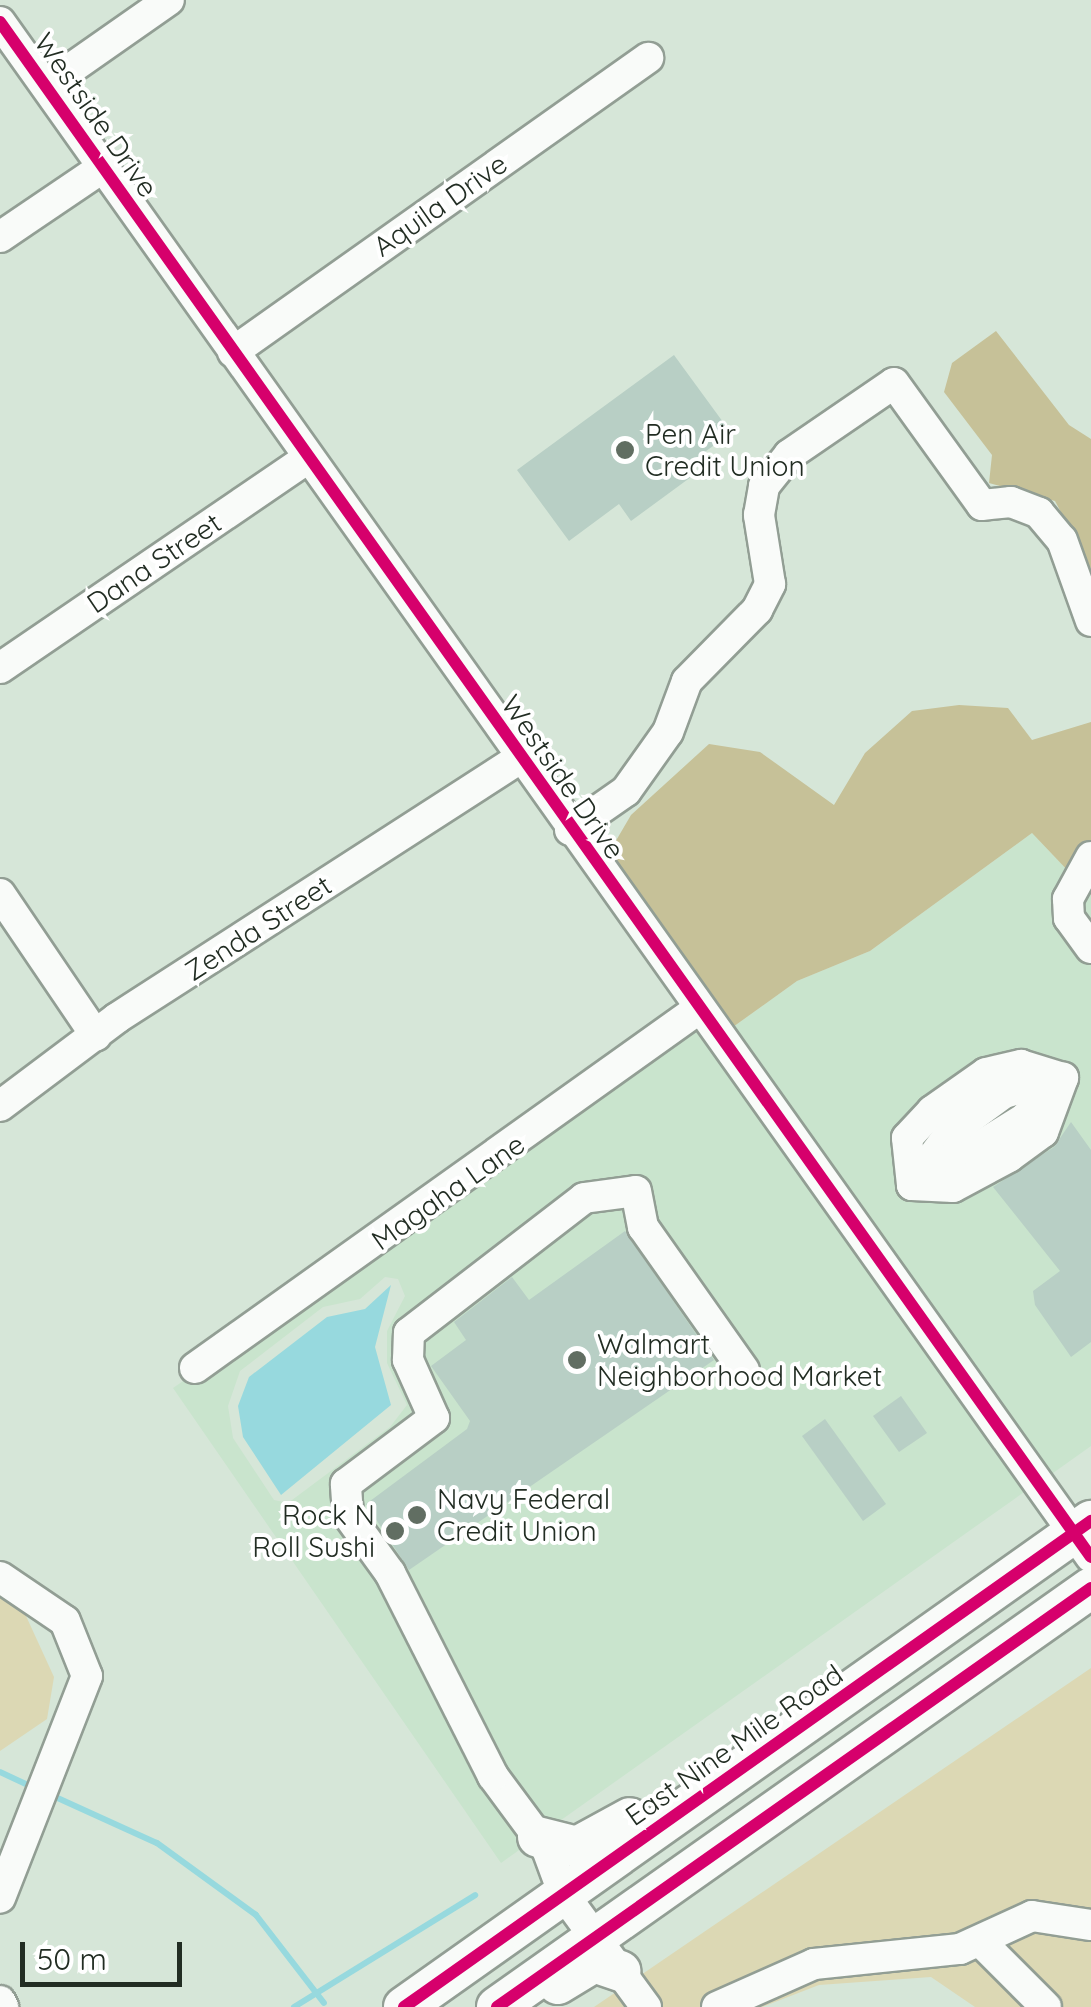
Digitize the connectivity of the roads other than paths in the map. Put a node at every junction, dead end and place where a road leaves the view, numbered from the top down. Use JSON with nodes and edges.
{"nodes":[{"id":1,"x":169,"y":0,"type":"edge"},
{"id":2,"x":0,"y":22,"type":"edge"},
{"id":3,"x":648,"y":58,"type":"dead end"},
{"id":4,"x":46,"y":86,"type":"junction"},
{"id":5,"x":102,"y":168,"type":"junction"},
{"id":6,"x":0,"y":237,"type":"edge"},
{"id":7,"x":233,"y":352,"type":"junction"},
{"id":8,"x":308,"y":458,"type":"junction"},
{"id":9,"x":1091,"y":620,"type":"edge"},
{"id":10,"x":0,"y":668,"type":"edge"},
{"id":11,"x":520,"y":758,"type":"junction"},
{"id":12,"x":570,"y":830,"type":"junction"},
{"id":13,"x":1091,"y":857,"type":"edge"},
{"id":14,"x":0,"y":894,"type":"edge"},
{"id":15,"x":1091,"y":948,"type":"edge"},
{"id":16,"x":697,"y":1010,"type":"junction"},
{"id":17,"x":96,"y":1036,"type":"junction"},
{"id":18,"x":0,"y":1106,"type":"edge"},
{"id":19,"x":912,"y":1185,"type":"joint"},
{"id":20,"x":196,"y":1368,"type":"dead end"},
{"id":21,"x":744,"y":1370,"type":"dead end"},
{"id":22,"x":1085,"y":1538,"type":"edge"},
{"id":23,"x":1021,"y":1572,"type":"junction"},
{"id":24,"x":0,"y":1577,"type":"edge"},
{"id":25,"x":1091,"y":1588,"type":"edge"},
{"id":26,"x":776,"y":1746,"type":"junction"},
{"id":27,"x":538,"y":1836,"type":"junction"},
{"id":28,"x":564,"y":1895,"type":"junction"},
{"id":29,"x":0,"y":1898,"type":"edge"},
{"id":30,"x":1091,"y":1925,"type":"edge"},
{"id":31,"x":596,"y":1938,"type":"junction"},
{"id":32,"x":983,"y":1944,"type":"junction"},
{"id":33,"x":620,"y":1971,"type":"junction"},
{"id":34,"x":404,"y":2007,"type":"edge"},
{"id":35,"x":464,"y":2007,"type":"edge"},
{"id":36,"x":497,"y":2007,"type":"edge"},
{"id":37,"x":526,"y":2007,"type":"edge"},
{"id":38,"x":646,"y":2007,"type":"edge"},
{"id":39,"x":718,"y":2007,"type":"edge"},
{"id":40,"x":1046,"y":2007,"type":"edge"}],
"edges":[{"from":1,"to":4,"type":"street"},
{"from":2,"to":4,"type":"street","name":"Westside Drive"},
{"from":3,"to":7,"type":"street","name":"Aquila Drive"},
{"from":4,"to":5,"type":"street","name":"Westside Drive"},
{"from":5,"to":6,"type":"street"},
{"from":5,"to":7,"type":"street","name":"Westside Drive"},
{"from":7,"to":8,"type":"street","name":"Westside Drive"},
{"from":8,"to":10,"type":"street","name":"Dana Street"},
{"from":8,"to":11,"type":"street","name":"Westside Drive"},
{"from":9,"to":12,"type":"street"},
{"from":11,"to":12,"type":"street","name":"Westside Drive"},
{"from":11,"to":17,"type":"street","name":"Zenda Street"},
{"from":12,"to":16,"type":"street","name":"Westside Drive"},
{"from":13,"to":15,"type":"street"},
{"from":14,"to":17,"type":"street"},
{"from":16,"to":20,"type":"street","name":"Magaha Lane"},
{"from":16,"to":22,"type":"street","name":"Westside Drive"},
{"from":17,"to":18,"type":"street","name":"Zenda Street"},
{"from":19,"to":19,"type":"street"},
{"from":21,"to":27,"type":"street"},
{"from":22,"to":23,"type":"main road","name":"East Nine Mile Road"},
{"from":23,"to":26,"type":"main road","name":"East Nine Mile Road"},
{"from":23,"to":31,"type":"main road"},
{"from":24,"to":29,"type":"street"},
{"from":25,"to":31,"type":"main road"},
{"from":26,"to":27,"type":"main road"},
{"from":26,"to":28,"type":"main road","name":"East Nine Mile Road"},
{"from":27,"to":28,"type":"street"},
{"from":28,"to":31,"type":"street"},
{"from":28,"to":34,"type":"main road","name":"East Nine Mile Road"},
{"from":28,"to":35,"type":"main road"},
{"from":30,"to":32,"type":"street"},
{"from":31,"to":33,"type":"street"},
{"from":31,"to":36,"type":"main road"},
{"from":32,"to":39,"type":"street"},
{"from":32,"to":40,"type":"street"},
{"from":33,"to":37,"type":"main road"},
{"from":33,"to":38,"type":"street"}]}
